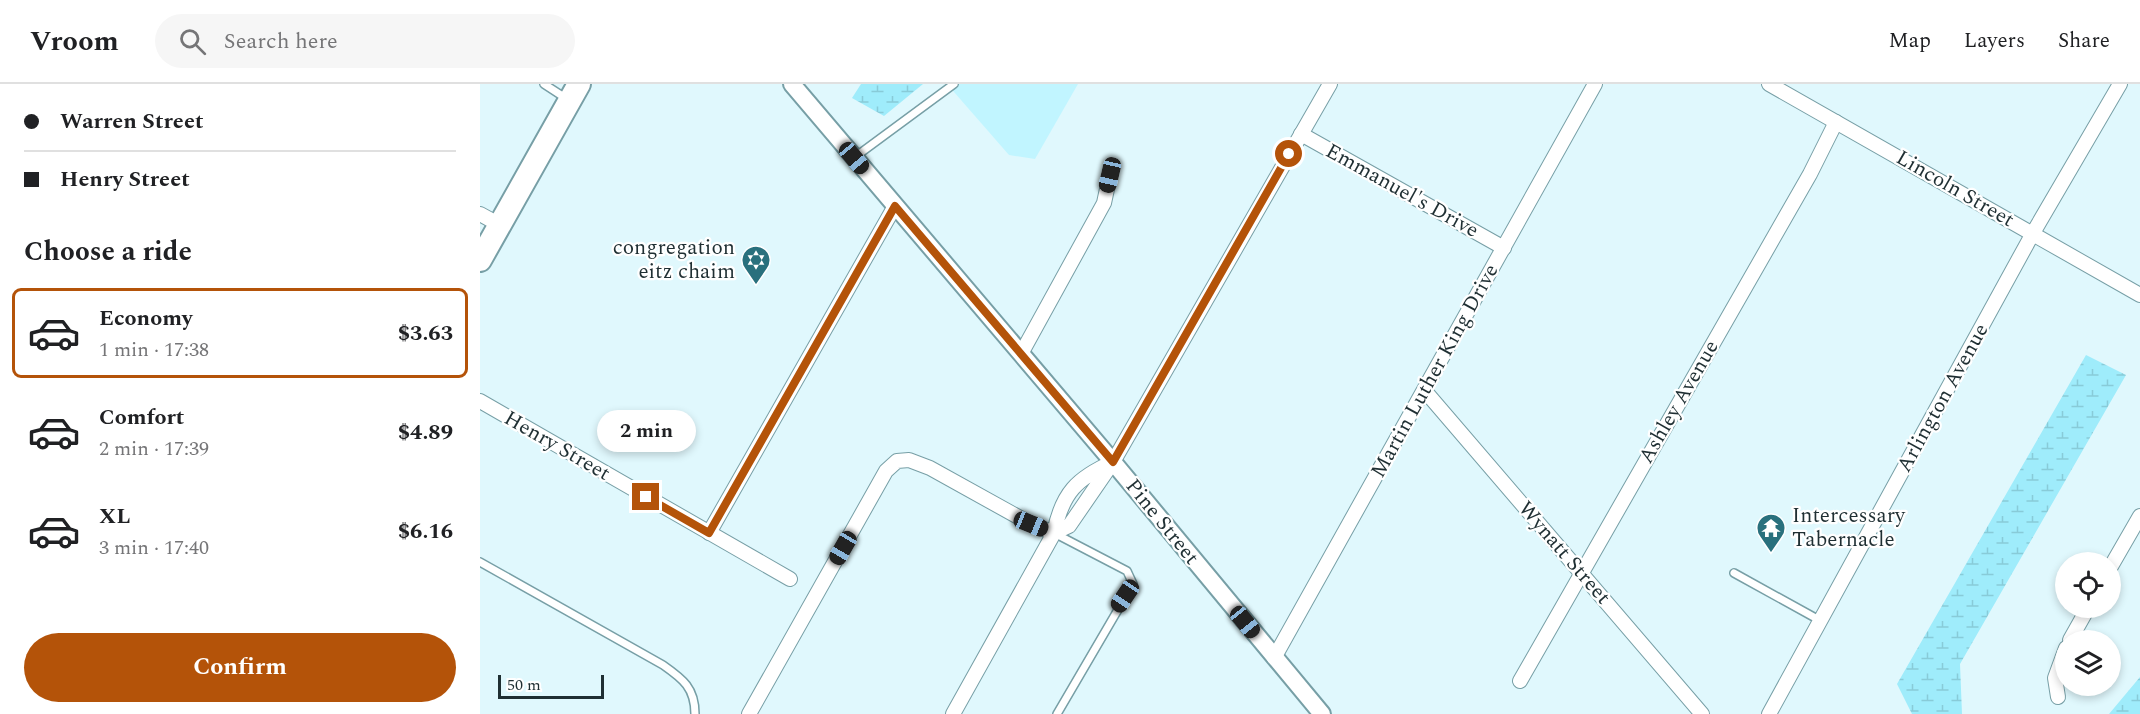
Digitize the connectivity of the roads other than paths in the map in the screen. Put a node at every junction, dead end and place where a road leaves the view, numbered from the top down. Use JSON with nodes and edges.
{"nodes":[{"id":1,"x":544,"y":84,"type":"edge"},
{"id":2,"x":792,"y":84,"type":"edge"},
{"id":3,"x":954,"y":84,"type":"edge"},
{"id":4,"x":1330,"y":84,"type":"edge"},
{"id":5,"x":1595,"y":84,"type":"edge"},
{"id":6,"x":1769,"y":84,"type":"edge"},
{"id":7,"x":2120,"y":84,"type":"edge"},
{"id":8,"x":575,"y":89,"type":"edge"},
{"id":9,"x":1836,"y":122,"type":"junction"},
{"id":10,"x":1301,"y":134,"type":"junction"},
{"id":11,"x":854,"y":158,"type":"junction"},
{"id":12,"x":1110,"y":175,"type":"dead end"},
{"id":13,"x":895,"y":206,"type":"junction"},
{"id":14,"x":490,"y":220,"type":"edge"},
{"id":15,"x":2032,"y":233,"type":"junction"},
{"id":16,"x":1504,"y":248,"type":"junction"},
{"id":17,"x":480,"y":260,"type":"edge"},
{"id":18,"x":2140,"y":295,"type":"edge"},
{"id":19,"x":1021,"y":354,"type":"junction"},
{"id":20,"x":1425,"y":391,"type":"junction"},
{"id":21,"x":480,"y":401,"type":"edge"},
{"id":22,"x":1113,"y":462,"type":"junction"},
{"id":23,"x":2140,"y":516,"type":"edge"},
{"id":24,"x":709,"y":533,"type":"junction"},
{"id":25,"x":1054,"y":533,"type":"junction"},
{"id":26,"x":2119,"y":552,"type":"edge"},
{"id":27,"x":480,"y":562,"type":"edge"},
{"id":28,"x":1581,"y":573,"type":"junction"},
{"id":29,"x":1734,"y":573,"type":"dead end"},
{"id":30,"x":790,"y":579,"type":"dead end"},
{"id":31,"x":1822,"y":622,"type":"junction"},
{"id":32,"x":1274,"y":658,"type":"junction"},
{"id":33,"x":1520,"y":681,"type":"dead end"},
{"id":34,"x":695,"y":714,"type":"edge"},
{"id":35,"x":749,"y":714,"type":"edge"},
{"id":36,"x":953,"y":714,"type":"edge"},
{"id":37,"x":1057,"y":714,"type":"edge"},
{"id":38,"x":1322,"y":714,"type":"edge"},
{"id":39,"x":1702,"y":714,"type":"edge"},
{"id":40,"x":1769,"y":714,"type":"edge"}],
"edges":[{"from":1,"to":8,"type":"lane"},
{"from":2,"to":11,"type":"street","name":"Pine Street"},
{"from":3,"to":11,"type":"lane"},
{"from":4,"to":10,"type":"street"},
{"from":5,"to":16,"type":"street","name":"Martin Luther King Drive"},
{"from":6,"to":9,"type":"street","name":"Lincoln Street"},
{"from":7,"to":15,"type":"street","name":"Arlington Avenue"},
{"from":8,"to":14,"type":"highway"},
{"from":9,"to":15,"type":"street","name":"Lincoln Street"},
{"from":9,"to":28,"type":"street","name":"Ashley Avenue"},
{"from":10,"to":16,"type":"street","name":"Emmanuel's Drive"},
{"from":10,"to":22,"type":"street"},
{"from":11,"to":13,"type":"street","name":"Pine Street"},
{"from":12,"to":19,"type":"street"},
{"from":13,"to":19,"type":"street","name":"Pine Street"},
{"from":13,"to":24,"type":"street"},
{"from":14,"to":17,"type":"highway"},
{"from":15,"to":18,"type":"street","name":"Lincoln Street"},
{"from":15,"to":31,"type":"street","name":"Arlington Avenue"},
{"from":16,"to":20,"type":"street","name":"Martin Luther King Drive"},
{"from":19,"to":22,"type":"street","name":"Pine Street"},
{"from":20,"to":28,"type":"street","name":"Wynatt Street"},
{"from":20,"to":32,"type":"street","name":"Martin Luther King Drive"},
{"from":21,"to":24,"type":"street","name":"Henry Street"},
{"from":22,"to":25,"type":"street"},
{"from":22,"to":32,"type":"street","name":"Pine Street"},
{"from":23,"to":26,"type":"street"},
{"from":24,"to":30,"type":"street","name":"Henry Street"},
{"from":25,"to":35,"type":"street"},
{"from":25,"to":36,"type":"street"},
{"from":25,"to":37,"type":"lane"},
{"from":27,"to":34,"type":"lane"},
{"from":28,"to":33,"type":"street","name":"Ashley Avenue"},
{"from":28,"to":39,"type":"street","name":"Wynatt Street"},
{"from":29,"to":31,"type":"lane"},
{"from":31,"to":40,"type":"street","name":"Arlington Avenue"},
{"from":32,"to":38,"type":"street","name":"Pine Street"}]}
